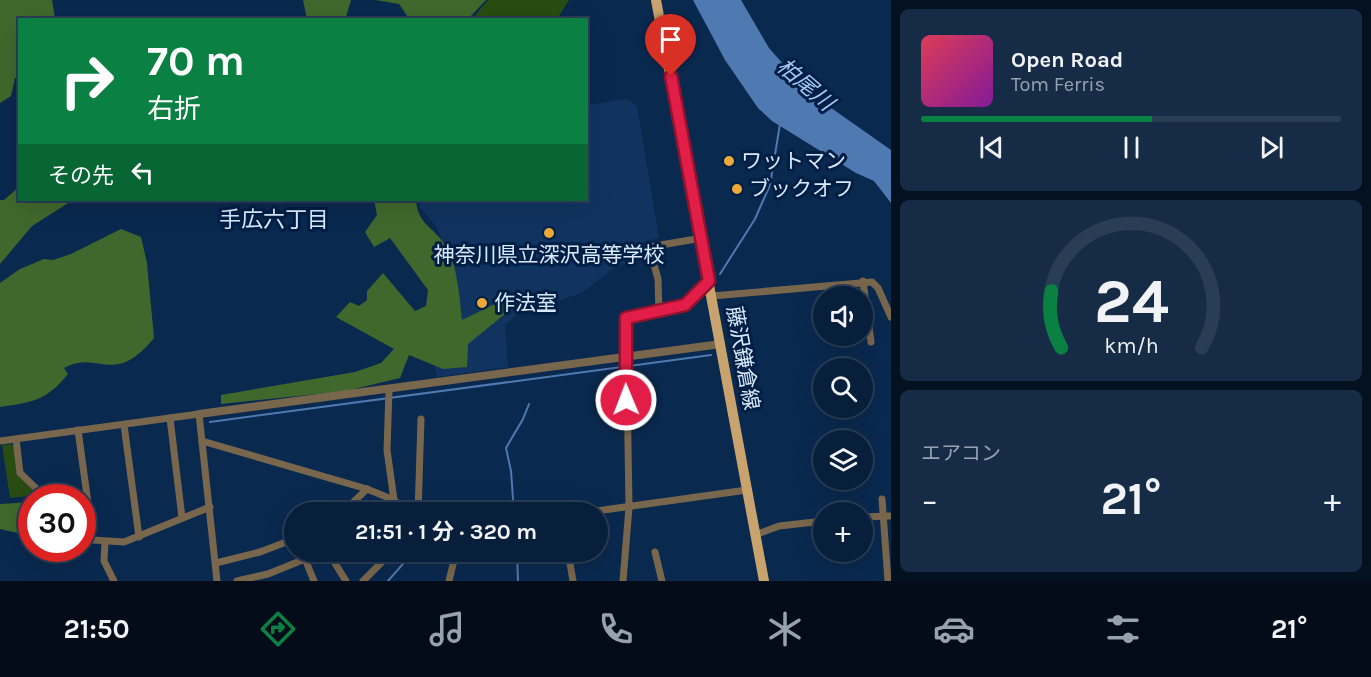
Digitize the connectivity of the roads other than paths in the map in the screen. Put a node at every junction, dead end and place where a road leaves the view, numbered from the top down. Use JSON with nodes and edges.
{"nodes":[{"id":1,"x":656,"y":0,"type":"edge"},
{"id":2,"x":702,"y":238,"type":"junction"},
{"id":3,"x":709,"y":281,"type":"junction"},
{"id":4,"x":862,"y":281,"type":"junction"},
{"id":5,"x":863,"y":286,"type":"edge"},
{"id":6,"x":712,"y":296,"type":"junction"},
{"id":7,"x":659,"y":312,"type":"junction"},
{"id":8,"x":891,"y":317,"type":"edge"},
{"id":9,"x":721,"y":344,"type":"junction"},
{"id":10,"x":626,"y":358,"type":"junction"},
{"id":11,"x":389,"y":390,"type":"junction"},
{"id":12,"x":199,"y":414,"type":"junction"},
{"id":13,"x":170,"y":418,"type":"junction"},
{"id":14,"x":421,"y":419,"type":"dead end"},
{"id":15,"x":124,"y":425,"type":"junction"},
{"id":16,"x":78,"y":430,"type":"junction"},
{"id":17,"x":16,"y":439,"type":"junction"},
{"id":18,"x":0,"y":441,"type":"edge"},
{"id":19,"x":202,"y":441,"type":"junction"},
{"id":20,"x":30,"y":484,"type":"edge"},
{"id":21,"x":85,"y":484,"type":"edge"},
{"id":22,"x":367,"y":489,"type":"junction"},
{"id":23,"x":747,"y":490,"type":"junction"},
{"id":24,"x":882,"y":499,"type":"dead end"},
{"id":25,"x":394,"y":500,"type":"joint"},
{"id":26,"x":353,"y":502,"type":"edge"},
{"id":27,"x":418,"y":502,"type":"edge"},
{"id":28,"x":210,"y":507,"type":"junction"},
{"id":29,"x":629,"y":507,"type":"junction"},
{"id":30,"x":608,"y":510,"type":"edge"},
{"id":31,"x":887,"y":515,"type":"edge"},
{"id":32,"x":182,"y":518,"type":"junction"},
{"id":33,"x":813,"y":522,"type":"edge"},
{"id":34,"x":755,"y":535,"type":"junction"},
{"id":35,"x":139,"y":537,"type":"junction"},
{"id":36,"x":96,"y":540,"type":"edge"},
{"id":37,"x":105,"y":542,"type":"junction"},
{"id":38,"x":284,"y":542,"type":"edge"},
{"id":39,"x":656,"y":552,"type":"dead end"},
{"id":40,"x":334,"y":562,"type":"edge"},
{"id":41,"x":382,"y":562,"type":"edge"},
{"id":42,"x":454,"y":562,"type":"edge"},
{"id":43,"x":570,"y":562,"type":"edge"},
{"id":44,"x":216,"y":563,"type":"junction"},
{"id":45,"x":114,"y":581,"type":"edge"},
{"id":46,"x":217,"y":581,"type":"edge"},
{"id":47,"x":237,"y":581,"type":"edge"},
{"id":48,"x":314,"y":581,"type":"edge"},
{"id":49,"x":346,"y":581,"type":"edge"},
{"id":50,"x":363,"y":581,"type":"edge"},
{"id":51,"x":449,"y":581,"type":"edge"},
{"id":52,"x":573,"y":581,"type":"edge"},
{"id":53,"x":623,"y":581,"type":"edge"},
{"id":54,"x":662,"y":581,"type":"edge"},
{"id":55,"x":764,"y":581,"type":"edge"},
{"id":56,"x":888,"y":581,"type":"edge"}],
"edges":[{"from":1,"to":2,"type":"main road","name":"藤沢鎌倉線"},
{"from":2,"to":3,"type":"main road","name":"藤沢鎌倉線"},
{"from":2,"to":7,"type":"street"},
{"from":3,"to":6,"type":"main road","name":"藤沢鎌倉線"},
{"from":3,"to":7,"type":"street"},
{"from":4,"to":5,"type":"street"},
{"from":4,"to":6,"type":"street"},
{"from":4,"to":8,"type":"street"},
{"from":6,"to":9,"type":"main road","name":"藤沢鎌倉線"},
{"from":7,"to":10,"type":"street"},
{"from":9,"to":10,"type":"street"},
{"from":9,"to":23,"type":"main road","name":"藤沢鎌倉線"},
{"from":10,"to":11,"type":"street"},
{"from":10,"to":29,"type":"street"},
{"from":11,"to":12,"type":"street"},
{"from":11,"to":25,"type":"street"},
{"from":12,"to":13,"type":"street"},
{"from":12,"to":19,"type":"street"},
{"from":13,"to":15,"type":"street"},
{"from":13,"to":32,"type":"street"},
{"from":14,"to":27,"type":"street"},
{"from":15,"to":16,"type":"street"},
{"from":15,"to":35,"type":"street"},
{"from":16,"to":17,"type":"street"},
{"from":16,"to":21,"type":"street"},
{"from":17,"to":18,"type":"street"},
{"from":17,"to":20,"type":"street"},
{"from":19,"to":22,"type":"street"},
{"from":19,"to":28,"type":"street"},
{"from":22,"to":25,"type":"street"},
{"from":22,"to":26,"type":"street"},
{"from":23,"to":29,"type":"street"},
{"from":23,"to":34,"type":"main road","name":"藤沢鎌倉線"},
{"from":24,"to":31,"type":"street"},
{"from":28,"to":32,"type":"street"},
{"from":28,"to":44,"type":"street"},
{"from":29,"to":30,"type":"street"},
{"from":29,"to":53,"type":"street"},
{"from":31,"to":56,"type":"street"},
{"from":32,"to":35,"type":"street"},
{"from":33,"to":34,"type":"street"},
{"from":34,"to":55,"type":"main road","name":"藤沢鎌倉線"},
{"from":35,"to":37,"type":"street"},
{"from":36,"to":37,"type":"street"},
{"from":37,"to":45,"type":"street"},
{"from":38,"to":44,"type":"street"},
{"from":39,"to":54,"type":"street"},
{"from":40,"to":49,"type":"street"},
{"from":41,"to":50,"type":"street"},
{"from":42,"to":51,"type":"street"},
{"from":43,"to":52,"type":"street"},
{"from":44,"to":46,"type":"street"},
{"from":47,"to":48,"type":"street"}]}
